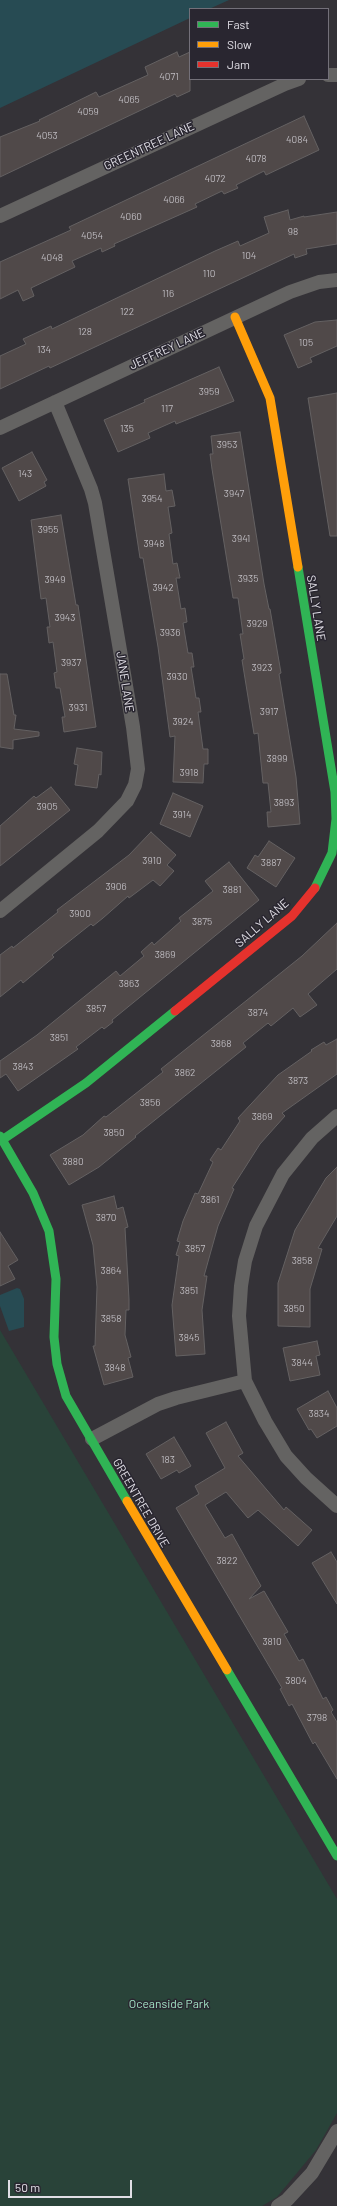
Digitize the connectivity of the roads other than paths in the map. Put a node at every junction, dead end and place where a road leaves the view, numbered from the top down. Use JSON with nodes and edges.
{"nodes":[{"id":1,"x":296,"y":80,"type":"edge"},
{"id":2,"x":0,"y":216,"type":"edge"},
{"id":3,"x":337,"y":280,"type":"edge"},
{"id":4,"x":235,"y":317,"type":"junction"},
{"id":5,"x":55,"y":402,"type":"junction"},
{"id":6,"x":0,"y":428,"type":"edge"},
{"id":7,"x":0,"y":911,"type":"edge"},
{"id":8,"x":337,"y":1116,"type":"edge"},
{"id":9,"x":1,"y":1138,"type":"edge"},
{"id":10,"x":245,"y":1381,"type":"junction"},
{"id":11,"x":92,"y":1439,"type":"junction"},
{"id":12,"x":337,"y":1506,"type":"edge"},
{"id":13,"x":337,"y":1856,"type":"edge"},
{"id":14,"x":337,"y":2131,"type":"edge"},
{"id":15,"x":278,"y":2206,"type":"edge"}],
"edges":[{"from":1,"to":2,"type":"street","name":"GREENTREE LANE"},
{"from":3,"to":4,"type":"street","name":"JEFFREY LANE"},
{"from":4,"to":5,"type":"street","name":"JEFFREY LANE"},
{"from":4,"to":9,"type":"street","name":"SALLY LANE"},
{"from":5,"to":6,"type":"street","name":"JEFFREY LANE"},
{"from":5,"to":7,"type":"street","name":"JANE LANE"},
{"from":8,"to":10,"type":"street"},
{"from":9,"to":11,"type":"street","name":"GREENTREE DRIVE"},
{"from":10,"to":11,"type":"street"},
{"from":10,"to":12,"type":"street"},
{"from":11,"to":13,"type":"street","name":"GREENTREE DRIVE"},
{"from":14,"to":15,"type":"street"}]}
